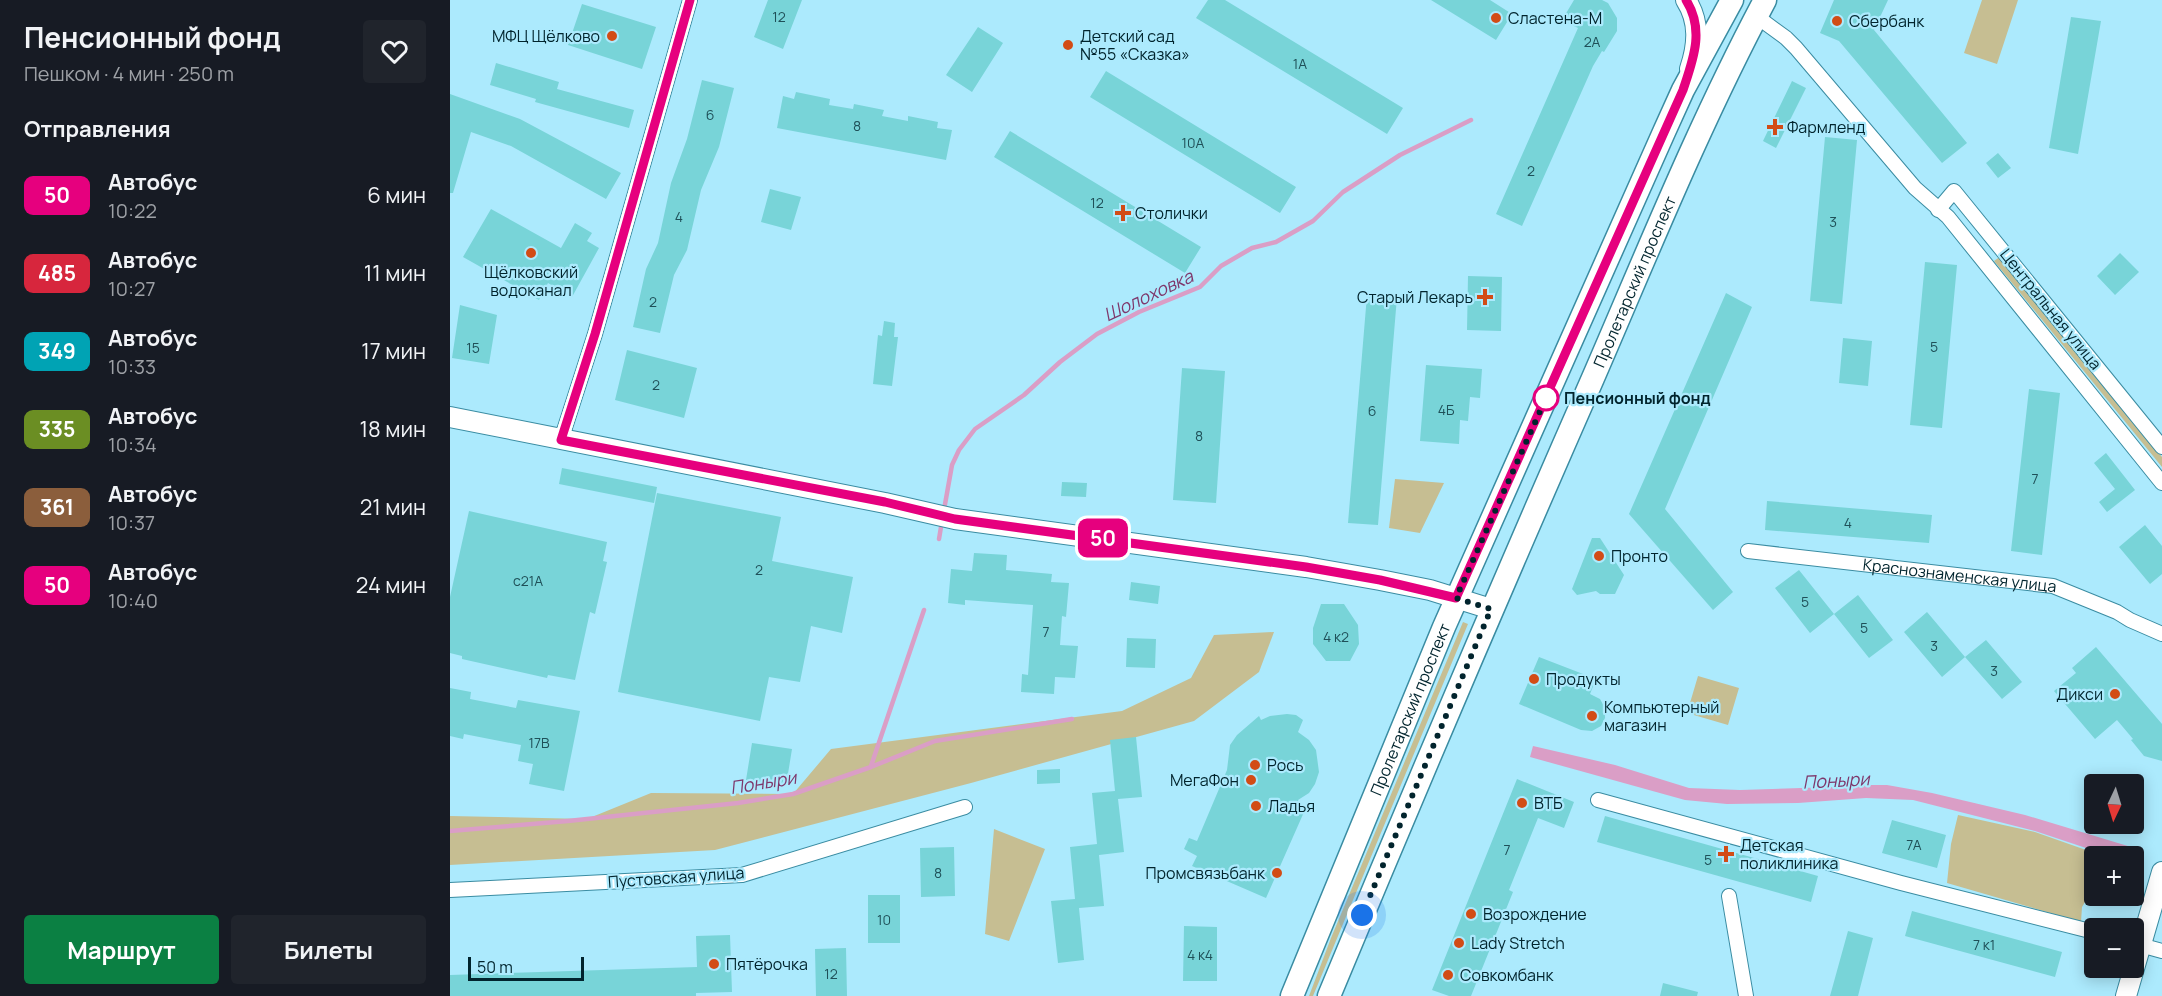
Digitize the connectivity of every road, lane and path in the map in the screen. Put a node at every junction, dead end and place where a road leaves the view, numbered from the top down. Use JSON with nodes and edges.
{"nodes":[{"id":1,"x":690,"y":0,"type":"edge"},
{"id":2,"x":1686,"y":0,"type":"edge"},
{"id":3,"x":1732,"y":0,"type":"edge"},
{"id":4,"x":1760,"y":8,"type":"edge"},
{"id":5,"x":1683,"y":90,"type":"junction"},
{"id":6,"x":1938,"y":210,"type":"junction"},
{"id":7,"x":450,"y":417,"type":"edge"},
{"id":8,"x":561,"y":440,"type":"junction"},
{"id":9,"x":2162,"y":447,"type":"edge"},
{"id":10,"x":2162,"y":483,"type":"edge"},
{"id":11,"x":1748,"y":550,"type":"dead end"},
{"id":12,"x":1456,"y":598,"type":"junction"},
{"id":13,"x":1491,"y":609,"type":"junction"},
{"id":14,"x":2162,"y":634,"type":"edge"},
{"id":15,"x":1598,"y":800,"type":"dead end"},
{"id":16,"x":965,"y":807,"type":"dead end"},
{"id":17,"x":2162,"y":872,"type":"edge"},
{"id":18,"x":450,"y":890,"type":"edge"},
{"id":19,"x":1729,"y":896,"type":"dead end"},
{"id":20,"x":2144,"y":924,"type":"edge"},
{"id":21,"x":2084,"y":929,"type":"edge"},
{"id":22,"x":2144,"y":946,"type":"edge"},
{"id":23,"x":2162,"y":951,"type":"edge"},
{"id":24,"x":2130,"y":978,"type":"edge"},
{"id":25,"x":1292,"y":996,"type":"edge"},
{"id":26,"x":1329,"y":996,"type":"edge"},
{"id":27,"x":1746,"y":996,"type":"edge"},
{"id":28,"x":2126,"y":996,"type":"edge"}],
"edges":[{"from":1,"to":8,"type":"street"},
{"from":2,"to":5,"type":"street"},
{"from":3,"to":5,"type":"main road","name":"Пролетарский проспект"},
{"from":4,"to":6,"type":"street","name":"Центральная улица"},
{"from":4,"to":13,"type":"main road","name":"Пролетарский проспект"},
{"from":5,"to":12,"type":"main road","name":"Пролетарский проспект"},
{"from":6,"to":9,"type":"street","name":"Центральная улица"},
{"from":6,"to":10,"type":"street","name":"Центральная улица"},
{"from":7,"to":8,"type":"street"},
{"from":8,"to":12,"type":"street"},
{"from":11,"to":14,"type":"street","name":"Краснознаменская улица"},
{"from":12,"to":13,"type":"street"},
{"from":12,"to":25,"type":"main road","name":"Пролетарский проспект"},
{"from":13,"to":26,"type":"main road","name":"Пролетарский проспект"},
{"from":15,"to":21,"type":"street"},
{"from":16,"to":18,"type":"street","name":"Пустовская улица"},
{"from":17,"to":20,"type":"street"},
{"from":19,"to":27,"type":"street"},
{"from":22,"to":23,"type":"street"},
{"from":24,"to":28,"type":"street"}]}
